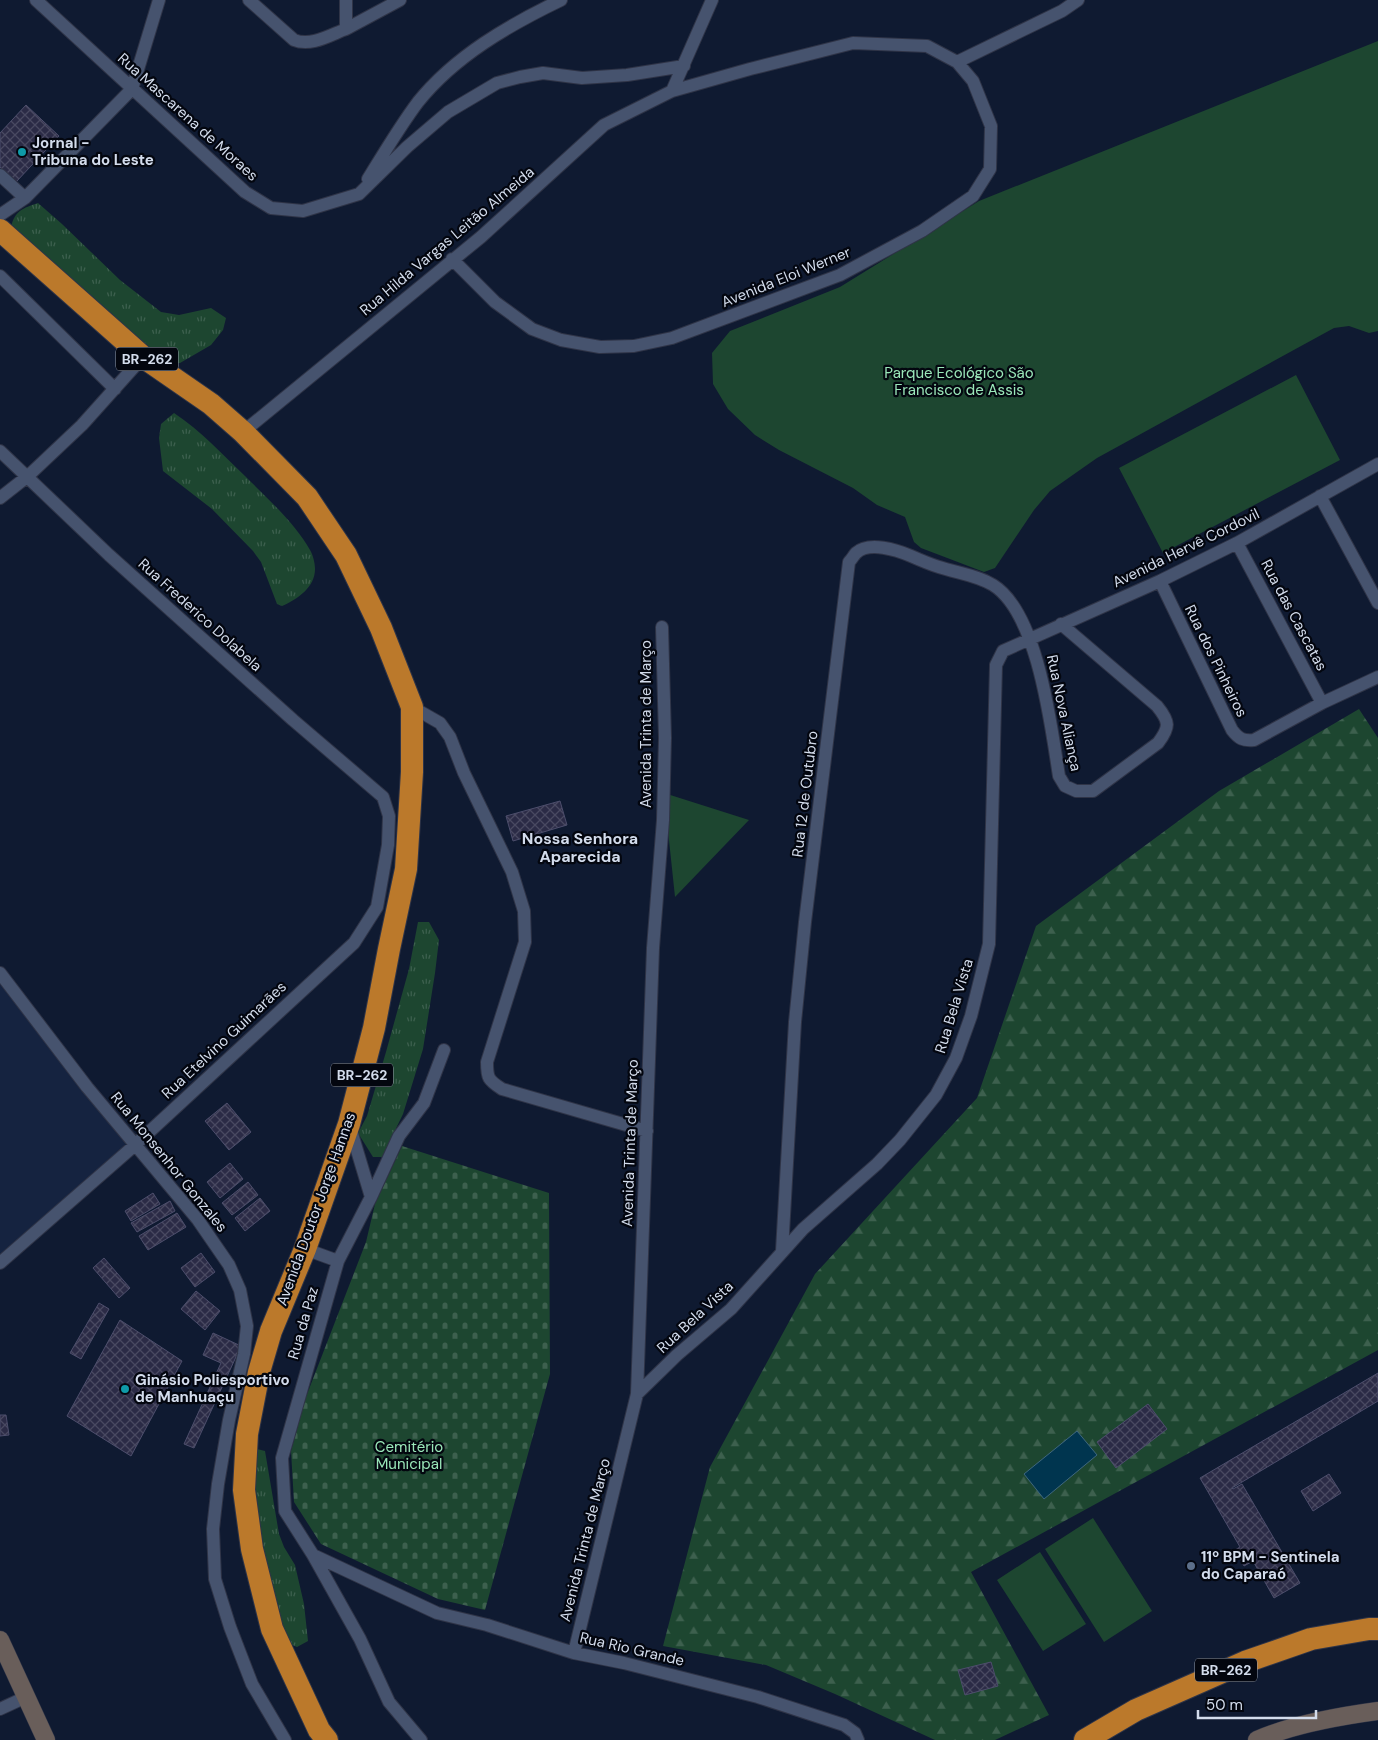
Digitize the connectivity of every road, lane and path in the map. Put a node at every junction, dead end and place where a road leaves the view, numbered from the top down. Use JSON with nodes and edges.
{"nodes":[{"id":1,"x":36,"y":0,"type":"edge"},
{"id":2,"x":159,"y":0,"type":"edge"},
{"id":3,"x":249,"y":0,"type":"edge"},
{"id":4,"x":346,"y":0,"type":"edge"},
{"id":5,"x":400,"y":0,"type":"edge"},
{"id":6,"x":561,"y":0,"type":"edge"},
{"id":7,"x":712,"y":0,"type":"edge"},
{"id":8,"x":1078,"y":0,"type":"edge"},
{"id":9,"x":346,"y":29,"type":"junction"},
{"id":10,"x":957,"y":62,"type":"junction"},
{"id":11,"x":684,"y":66,"type":"junction"},
{"id":12,"x":132,"y":89,"type":"junction"},
{"id":13,"x":672,"y":91,"type":"junction"},
{"id":14,"x":0,"y":175,"type":"edge"},
{"id":15,"x":359,"y":194,"type":"junction"},
{"id":16,"x":26,"y":198,"type":"junction"},
{"id":17,"x":0,"y":215,"type":"edge"},
{"id":18,"x":0,"y":230,"type":"edge"},
{"id":19,"x":452,"y":259,"type":"junction"},
{"id":20,"x":0,"y":276,"type":"edge"},
{"id":21,"x":144,"y":357,"type":"junction"},
{"id":22,"x":115,"y":389,"type":"junction"},
{"id":23,"x":243,"y":432,"type":"junction"},
{"id":24,"x":0,"y":451,"type":"edge"},
{"id":25,"x":1378,"y":464,"type":"edge"},
{"id":26,"x":28,"y":476,"type":"junction"},
{"id":27,"x":1320,"y":496,"type":"junction"},
{"id":28,"x":0,"y":498,"type":"edge"},
{"id":29,"x":1237,"y":542,"type":"junction"},
{"id":30,"x":1160,"y":581,"type":"junction"},
{"id":31,"x":1378,"y":603,"type":"edge"},
{"id":32,"x":1061,"y":624,"type":"junction"},
{"id":33,"x":662,"y":626,"type":"dead end"},
{"id":34,"x":1031,"y":638,"type":"junction"},
{"id":35,"x":1003,"y":651,"type":"joint"},
{"id":36,"x":1378,"y":677,"type":"edge"},
{"id":37,"x":1322,"y":703,"type":"junction"},
{"id":38,"x":412,"y":707,"type":"junction"},
{"id":39,"x":383,"y":797,"type":"joint"},
{"id":40,"x":0,"y":973,"type":"edge"},
{"id":41,"x":444,"y":1050,"type":"dead end"},
{"id":42,"x":349,"y":1124,"type":"junction"},
{"id":43,"x":647,"y":1131,"type":"junction"},
{"id":44,"x":135,"y":1145,"type":"junction"},
{"id":45,"x":371,"y":1197,"type":"junction"},
{"id":46,"x":305,"y":1249,"type":"junction"},
{"id":47,"x":782,"y":1251,"type":"junction"},
{"id":48,"x":338,"y":1261,"type":"junction"},
{"id":49,"x":0,"y":1263,"type":"edge"},
{"id":50,"x":637,"y":1394,"type":"junction"},
{"id":51,"x":229,"y":1420,"type":"junction"},
{"id":52,"x":247,"y":1434,"type":"junction"},
{"id":53,"x":313,"y":1555,"type":"junction"},
{"id":54,"x":1378,"y":1628,"type":"edge"},
{"id":55,"x":0,"y":1640,"type":"edge"},
{"id":56,"x":574,"y":1653,"type":"junction"},
{"id":57,"x":26,"y":1697,"type":"junction"},
{"id":58,"x":0,"y":1708,"type":"edge"},
{"id":59,"x":1378,"y":1710,"type":"edge"},
{"id":60,"x":46,"y":1740,"type":"edge"},
{"id":61,"x":285,"y":1740,"type":"edge"},
{"id":62,"x":326,"y":1740,"type":"edge"},
{"id":63,"x":421,"y":1740,"type":"edge"},
{"id":64,"x":858,"y":1740,"type":"edge"},
{"id":65,"x":1085,"y":1740,"type":"edge"},
{"id":66,"x":1257,"y":1740,"type":"edge"}],
"edges":[{"from":1,"to":12,"type":"street","name":"Rua Mascarena de Moraes"},
{"from":2,"to":12,"type":"street"},
{"from":3,"to":9,"type":"street"},
{"from":4,"to":9,"type":"street"},
{"from":5,"to":9,"type":"street"},
{"from":6,"to":15,"type":"street"},
{"from":7,"to":11,"type":"street"},
{"from":8,"to":10,"type":"street"},
{"from":10,"to":13,"type":"street","name":"Avenida Eloi Werner"},
{"from":10,"to":19,"type":"street","name":"Avenida Eloi Werner"},
{"from":11,"to":13,"type":"street"},
{"from":11,"to":15,"type":"street","name":"Rua Mascarena de Moraes"},
{"from":12,"to":15,"type":"street","name":"Rua Mascarena de Moraes"},
{"from":12,"to":16,"type":"street"},
{"from":13,"to":19,"type":"street","name":"Rua Hilda Vargas Leitão Almeida"},
{"from":14,"to":16,"type":"street"},
{"from":16,"to":17,"type":"street"},
{"from":18,"to":21,"type":"highway","name":"Avenida Doutor Jorge Hannas","number":"BR-262"},
{"from":19,"to":23,"type":"street","name":"Rua Hilda Vargas Leitão Almeida"},
{"from":20,"to":22,"type":"street"},
{"from":21,"to":22,"type":"street"},
{"from":21,"to":23,"type":"highway","name":"Avenida Doutor Jorge Hannas","number":"BR-262"},
{"from":22,"to":26,"type":"street"},
{"from":23,"to":38,"type":"highway","name":"Avenida Doutor Jorge Hannas","number":"BR-262"},
{"from":24,"to":26,"type":"street","name":"Rua Frederico Dolabela"},
{"from":25,"to":27,"type":"street","name":"Avenida Hervê Cordovil"},
{"from":26,"to":28,"type":"street"},
{"from":26,"to":39,"type":"street","name":"Rua Frederico Dolabela"},
{"from":27,"to":29,"type":"street","name":"Avenida Hervê Cordovil"},
{"from":27,"to":31,"type":"street"},
{"from":29,"to":30,"type":"street","name":"Avenida Hervê Cordovil"},
{"from":29,"to":37,"type":"street","name":"Rua das Cascatas"},
{"from":30,"to":32,"type":"street","name":"Avenida Hervê Cordovil"},
{"from":30,"to":37,"type":"street","name":"Rua dos Pinheiros"},
{"from":32,"to":34,"type":"street","name":"Avenida Hervê Cordovil"},
{"from":32,"to":34,"type":"street","name":"Rua Nova Aliança"},
{"from":33,"to":43,"type":"street","name":"Avenida Trinta de Março"},
{"from":34,"to":35,"type":"street","name":"Avenida Hervê Cordovil"},
{"from":34,"to":47,"type":"street","name":"Rua 12 de Outubro"},
{"from":35,"to":47,"type":"street","name":"Rua Bela Vista"},
{"from":36,"to":37,"type":"street"},
{"from":38,"to":42,"type":"highway","name":"Avenida Doutor Jorge Hannas","number":"BR-262"},
{"from":38,"to":43,"type":"street"},
{"from":39,"to":44,"type":"street","name":"Rua Etelvino Guimarães"},
{"from":40,"to":44,"type":"street","name":"Rua Monsenhor Gonzales"},
{"from":41,"to":45,"type":"street","name":"Rua da Paz"},
{"from":42,"to":45,"type":"street"},
{"from":42,"to":46,"type":"highway","name":"Avenida Doutor Jorge Hannas","number":"BR-262"},
{"from":43,"to":50,"type":"street","name":"Avenida Trinta de Março"},
{"from":44,"to":49,"type":"street","name":"Rua Etelvino Guimarães"},
{"from":44,"to":51,"type":"street","name":"Rua Monsenhor Gonzales"},
{"from":45,"to":48,"type":"street","name":"Rua da Paz"},
{"from":46,"to":48,"type":"street"},
{"from":46,"to":52,"type":"highway","name":"Avenida Doutor Jorge Hannas","number":"BR-262"},
{"from":47,"to":50,"type":"street","name":"Rua Bela Vista"},
{"from":48,"to":53,"type":"street","name":"Rua da Paz"},
{"from":50,"to":56,"type":"street","name":"Avenida Trinta de Março"},
{"from":51,"to":52,"type":"street"},
{"from":51,"to":61,"type":"street","name":"Rua Monsenhor Gonzales"},
{"from":52,"to":62,"type":"highway","name":"Avenida Doutor Jorge Hannas","number":"BR-262"},
{"from":53,"to":56,"type":"street","name":"Rua Rio Grande"},
{"from":53,"to":63,"type":"street","name":"Rua da Paz"},
{"from":54,"to":65,"type":"highway","number":"BR-262"},
{"from":55,"to":57,"type":"street"},
{"from":56,"to":64,"type":"street","name":"Rua Rio Grande"},
{"from":57,"to":58,"type":"street"},
{"from":57,"to":60,"type":"street"},
{"from":59,"to":66,"type":"street"}]}
